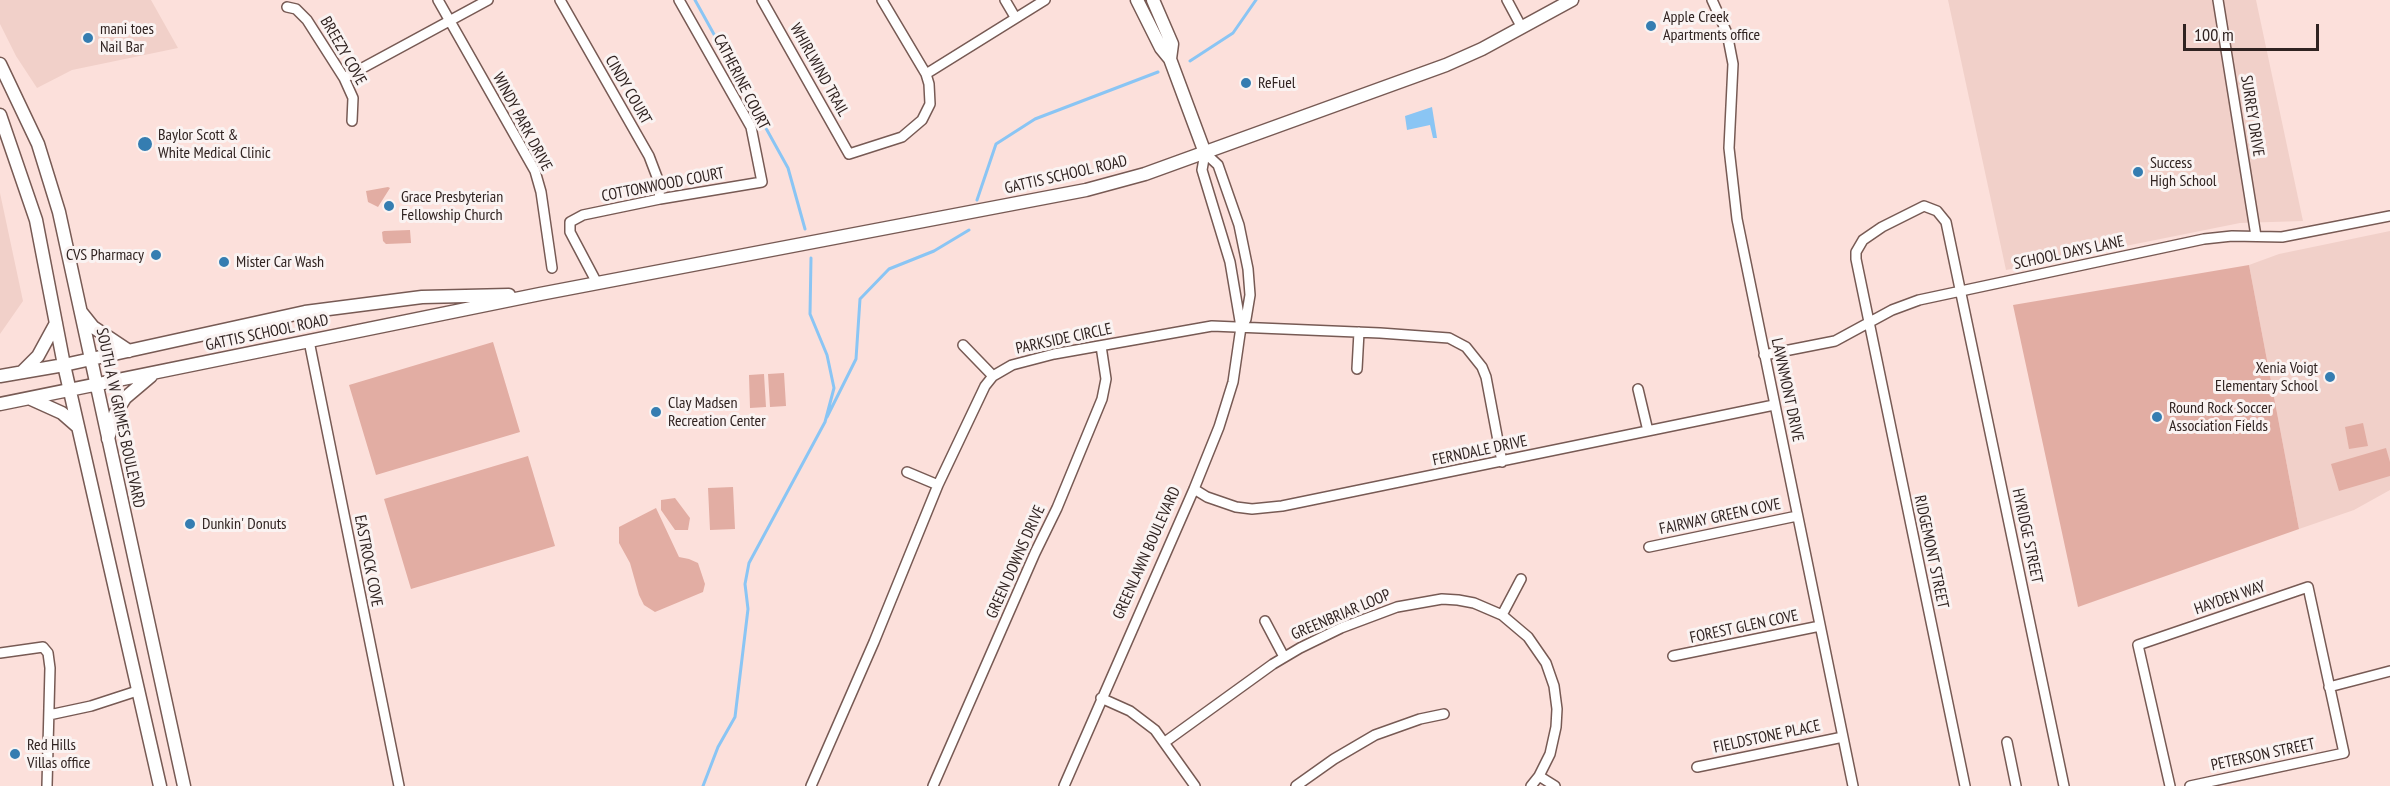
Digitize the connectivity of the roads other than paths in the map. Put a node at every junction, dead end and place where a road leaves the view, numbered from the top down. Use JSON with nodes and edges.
{"nodes":[{"id":1,"x":438,"y":0,"type":"edge"},
{"id":2,"x":488,"y":0,"type":"edge"},
{"id":3,"x":560,"y":0,"type":"edge"},
{"id":4,"x":679,"y":0,"type":"edge"},
{"id":5,"x":762,"y":0,"type":"edge"},
{"id":6,"x":882,"y":0,"type":"edge"},
{"id":7,"x":1005,"y":0,"type":"edge"},
{"id":8,"x":1045,"y":0,"type":"edge"},
{"id":9,"x":1137,"y":0,"type":"edge"},
{"id":10,"x":1153,"y":0,"type":"edge"},
{"id":11,"x":1507,"y":0,"type":"edge"},
{"id":12,"x":1572,"y":0,"type":"edge"},
{"id":13,"x":1712,"y":0,"type":"edge"},
{"id":14,"x":2218,"y":0,"type":"edge"},
{"id":15,"x":287,"y":7,"type":"dead end"},
{"id":16,"x":1015,"y":17,"type":"junction"},
{"id":17,"x":450,"y":21,"type":"junction"},
{"id":18,"x":1522,"y":28,"type":"junction"},
{"id":19,"x":1170,"y":59,"type":"junction"},
{"id":20,"x":0,"y":64,"type":"edge"},
{"id":21,"x":926,"y":74,"type":"junction"},
{"id":22,"x":345,"y":78,"type":"junction"},
{"id":23,"x":0,"y":115,"type":"edge"},
{"id":24,"x":352,"y":121,"type":"dead end"},
{"id":25,"x":1204,"y":153,"type":"junction"},
{"id":26,"x":762,"y":182,"type":"joint"},
{"id":27,"x":660,"y":199,"type":"junction"},
{"id":28,"x":2390,"y":216,"type":"edge"},
{"id":29,"x":2256,"y":237,"type":"junction"},
{"id":30,"x":552,"y":268,"type":"dead end"},
{"id":31,"x":597,"y":284,"type":"junction"},
{"id":32,"x":1961,"y":291,"type":"junction"},
{"id":33,"x":540,"y":294,"type":"junction"},
{"id":34,"x":80,"y":310,"type":"junction"},
{"id":35,"x":56,"y":322,"type":"junction"},
{"id":36,"x":1869,"y":324,"type":"junction"},
{"id":37,"x":1241,"y":327,"type":"junction"},
{"id":38,"x":1359,"y":332,"type":"junction"},
{"id":39,"x":309,"y":341,"type":"junction"},
{"id":40,"x":963,"y":345,"type":"dead end"},
{"id":41,"x":1101,"y":346,"type":"junction"},
{"id":42,"x":129,"y":351,"type":"junction"},
{"id":43,"x":1764,"y":355,"type":"junction"},
{"id":44,"x":90,"y":359,"type":"junction"},
{"id":45,"x":64,"y":365,"type":"junction"},
{"id":46,"x":1357,"y":369,"type":"dead end"},
{"id":47,"x":22,"y":372,"type":"junction"},
{"id":48,"x":158,"y":372,"type":"junction"},
{"id":49,"x":0,"y":376,"type":"edge"},
{"id":50,"x":993,"y":376,"type":"junction"},
{"id":51,"x":95,"y":385,"type":"junction"},
{"id":52,"x":1638,"y":389,"type":"dead end"},
{"id":53,"x":70,"y":390,"type":"junction"},
{"id":54,"x":30,"y":398,"type":"junction"},
{"id":55,"x":0,"y":404,"type":"edge"},
{"id":56,"x":1774,"y":405,"type":"junction"},
{"id":57,"x":78,"y":427,"type":"junction"},
{"id":58,"x":1648,"y":431,"type":"junction"},
{"id":59,"x":107,"y":440,"type":"junction"},
{"id":60,"x":1502,"y":462,"type":"junction"},
{"id":61,"x":907,"y":472,"type":"dead end"},
{"id":62,"x":938,"y":485,"type":"junction"},
{"id":63,"x":1194,"y":489,"type":"junction"},
{"id":64,"x":1797,"y":516,"type":"junction"},
{"id":65,"x":1649,"y":548,"type":"dead end"},
{"id":66,"x":1521,"y":579,"type":"dead end"},
{"id":67,"x":1502,"y":615,"type":"junction"},
{"id":68,"x":1265,"y":621,"type":"dead end"},
{"id":69,"x":1820,"y":626,"type":"junction"},
{"id":70,"x":0,"y":653,"type":"edge"},
{"id":71,"x":1673,"y":656,"type":"dead end"},
{"id":72,"x":1284,"y":657,"type":"junction"},
{"id":73,"x":2390,"y":671,"type":"edge"},
{"id":74,"x":2329,"y":687,"type":"junction"},
{"id":75,"x":137,"y":691,"type":"junction"},
{"id":76,"x":1101,"y":698,"type":"junction"},
{"id":77,"x":1444,"y":714,"type":"dead end"},
{"id":78,"x":49,"y":715,"type":"junction"},
{"id":79,"x":1843,"y":737,"type":"junction"},
{"id":80,"x":1165,"y":742,"type":"junction"},
{"id":81,"x":2007,"y":742,"type":"dead end"},
{"id":82,"x":2344,"y":753,"type":"joint"},
{"id":83,"x":1697,"y":767,"type":"dead end"},
{"id":84,"x":1539,"y":776,"type":"junction"},
{"id":85,"x":47,"y":786,"type":"edge"},
{"id":86,"x":160,"y":786,"type":"edge"},
{"id":87,"x":184,"y":786,"type":"edge"},
{"id":88,"x":399,"y":786,"type":"edge"},
{"id":89,"x":812,"y":786,"type":"edge"},
{"id":90,"x":933,"y":786,"type":"edge"},
{"id":91,"x":1064,"y":786,"type":"edge"},
{"id":92,"x":1195,"y":786,"type":"edge"},
{"id":93,"x":1296,"y":786,"type":"edge"},
{"id":94,"x":1532,"y":786,"type":"edge"},
{"id":95,"x":1555,"y":786,"type":"edge"},
{"id":96,"x":1853,"y":786,"type":"edge"},
{"id":97,"x":1965,"y":786,"type":"edge"},
{"id":98,"x":2016,"y":786,"type":"edge"},
{"id":99,"x":2064,"y":786,"type":"edge"},
{"id":100,"x":2170,"y":786,"type":"edge"},
{"id":101,"x":2190,"y":786,"type":"edge"}],
"edges":[{"from":1,"to":17,"type":"street","name":"WINDY PARK DRIVE"},
{"from":2,"to":17,"type":"street"},
{"from":3,"to":27,"type":"street","name":"CINDY COURT"},
{"from":4,"to":26,"type":"street","name":"CATHERINE COURT"},
{"from":5,"to":21,"type":"street","name":"WHIRLWIND TRAIL"},
{"from":6,"to":21,"type":"street"},
{"from":7,"to":16,"type":"street"},
{"from":8,"to":16,"type":"street"},
{"from":9,"to":19,"type":"main road","name":"GREENLAWN BOULEVARD"},
{"from":10,"to":19,"type":"main road","name":"GREENLAWN BOULEVARD"},
{"from":11,"to":18,"type":"street"},
{"from":12,"to":18,"type":"main road","name":"GATTIS SCHOOL ROAD"},
{"from":13,"to":43,"type":"street","name":"LAWNMONT DRIVE"},
{"from":14,"to":29,"type":"street","name":"SURREY DRIVE"},
{"from":15,"to":22,"type":"street","name":"BREEZY COVE"},
{"from":16,"to":21,"type":"street"},
{"from":17,"to":22,"type":"street"},
{"from":17,"to":30,"type":"street","name":"WINDY PARK DRIVE"},
{"from":18,"to":25,"type":"main road","name":"GATTIS SCHOOL ROAD"},
{"from":19,"to":25,"type":"main road","name":"GREENLAWN BOULEVARD"},
{"from":20,"to":34,"type":"main road","name":"SOUTH A W GRIMES BOULEVARD"},
{"from":22,"to":24,"type":"street","name":"BREEZY COVE"},
{"from":23,"to":35,"type":"main road"},
{"from":25,"to":31,"type":"main road","name":"GATTIS SCHOOL ROAD"},
{"from":25,"to":37,"type":"street","name":"GREENLAWN BOULEVARD"},
{"from":25,"to":37,"type":"street","name":"GREENLAWN BOULEVARD"},
{"from":26,"to":27,"type":"street","name":"COTTONWOOD COURT"},
{"from":27,"to":31,"type":"street","name":"COTTONWOOD COURT"},
{"from":28,"to":29,"type":"street","name":"SCHOOL DAYS LANE"},
{"from":29,"to":32,"type":"street","name":"SCHOOL DAYS LANE"},
{"from":31,"to":33,"type":"main road","name":"GATTIS SCHOOL ROAD"},
{"from":32,"to":36,"type":"street","name":"SCHOOL DAYS LANE"},
{"from":32,"to":36,"type":"street","name":"HYRIDGE STREET"},
{"from":32,"to":99,"type":"street","name":"HYRIDGE STREET"},
{"from":33,"to":39,"type":"main road","name":"GATTIS SCHOOL ROAD"},
{"from":33,"to":42,"type":"main road","name":"GATTIS SCHOOL ROAD"},
{"from":34,"to":42,"type":"main road"},
{"from":34,"to":44,"type":"main road","name":"SOUTH A W GRIMES BOULEVARD"},
{"from":35,"to":45,"type":"main road"},
{"from":35,"to":47,"type":"main road"},
{"from":36,"to":43,"type":"street","name":"SCHOOL DAYS LANE"},
{"from":36,"to":97,"type":"street","name":"RIDGEMONT STREET"},
{"from":37,"to":38,"type":"street","name":"PARKSIDE CIRCLE"},
{"from":37,"to":41,"type":"street","name":"PARKSIDE CIRCLE"},
{"from":37,"to":63,"type":"street","name":"GREENLAWN BOULEVARD"},
{"from":38,"to":46,"type":"street"},
{"from":38,"to":60,"type":"street","name":"PARKSIDE CIRCLE"},
{"from":39,"to":48,"type":"main road","name":"GATTIS SCHOOL ROAD"},
{"from":39,"to":88,"type":"street","name":"EASTROCK COVE"},
{"from":40,"to":50,"type":"street"},
{"from":41,"to":50,"type":"street","name":"PARKSIDE CIRCLE"},
{"from":41,"to":90,"type":"street","name":"GREEN DOWNS DRIVE"},
{"from":42,"to":44,"type":"main road","name":"GATTIS SCHOOL ROAD"},
{"from":43,"to":56,"type":"street","name":"LAWNMONT DRIVE"},
{"from":44,"to":45,"type":"main road","name":"GATTIS SCHOOL ROAD"},
{"from":44,"to":51,"type":"main road","name":"SOUTH A W GRIMES BOULEVARD"},
{"from":45,"to":47,"type":"main road","name":"GATTIS SCHOOL ROAD"},
{"from":45,"to":53,"type":"main road"},
{"from":47,"to":49,"type":"main road","name":"GATTIS SCHOOL ROAD"},
{"from":48,"to":51,"type":"main road","name":"GATTIS SCHOOL ROAD"},
{"from":48,"to":59,"type":"main road"},
{"from":50,"to":62,"type":"street"},
{"from":51,"to":53,"type":"main road","name":"GATTIS SCHOOL ROAD"},
{"from":51,"to":59,"type":"main road","name":"SOUTH A W GRIMES BOULEVARD"},
{"from":52,"to":58,"type":"street"},
{"from":53,"to":54,"type":"main road","name":"GATTIS SCHOOL ROAD"},
{"from":53,"to":57,"type":"main road"},
{"from":54,"to":55,"type":"main road","name":"GATTIS SCHOOL ROAD"},
{"from":54,"to":57,"type":"main road"},
{"from":56,"to":58,"type":"street","name":"FERNDALE DRIVE"},
{"from":56,"to":64,"type":"street","name":"LAWNMONT DRIVE"},
{"from":57,"to":75,"type":"main road"},
{"from":58,"to":60,"type":"street","name":"FERNDALE DRIVE"},
{"from":59,"to":87,"type":"main road","name":"SOUTH A W GRIMES BOULEVARD"},
{"from":60,"to":63,"type":"street","name":"FERNDALE DRIVE"},
{"from":61,"to":62,"type":"street"},
{"from":62,"to":89,"type":"street"},
{"from":63,"to":76,"type":"street","name":"GREENLAWN BOULEVARD"},
{"from":64,"to":65,"type":"street","name":"FAIRWAY GREEN COVE"},
{"from":64,"to":69,"type":"street","name":"LAWNMONT DRIVE"},
{"from":66,"to":67,"type":"street"},
{"from":67,"to":72,"type":"street","name":"GREENBRIAR LOOP"},
{"from":67,"to":84,"type":"street","name":"GREENBRIAR LOOP"},
{"from":68,"to":72,"type":"street"},
{"from":69,"to":71,"type":"street","name":"FOREST GLEN COVE"},
{"from":69,"to":79,"type":"street","name":"LAWNMONT DRIVE"},
{"from":70,"to":78,"type":"street"},
{"from":72,"to":80,"type":"street","name":"GREENBRIAR LOOP"},
{"from":73,"to":74,"type":"street"},
{"from":74,"to":82,"type":"street","name":"HAYDEN WAY"},
{"from":74,"to":100,"type":"street","name":"HAYDEN WAY"},
{"from":75,"to":78,"type":"street"},
{"from":75,"to":86,"type":"main road"},
{"from":76,"to":80,"type":"street"},
{"from":76,"to":91,"type":"street","name":"GREENLAWN BOULEVARD"},
{"from":77,"to":93,"type":"street"},
{"from":78,"to":85,"type":"street"},
{"from":79,"to":83,"type":"street","name":"FIELDSTONE PLACE"},
{"from":79,"to":96,"type":"street","name":"LAWNMONT DRIVE"},
{"from":80,"to":92,"type":"street"},
{"from":81,"to":98,"type":"street"},
{"from":82,"to":101,"type":"street","name":"PETERSON STREET"},
{"from":84,"to":94,"type":"street","name":"GREENBRIAR LOOP"},
{"from":84,"to":95,"type":"street"}]}
